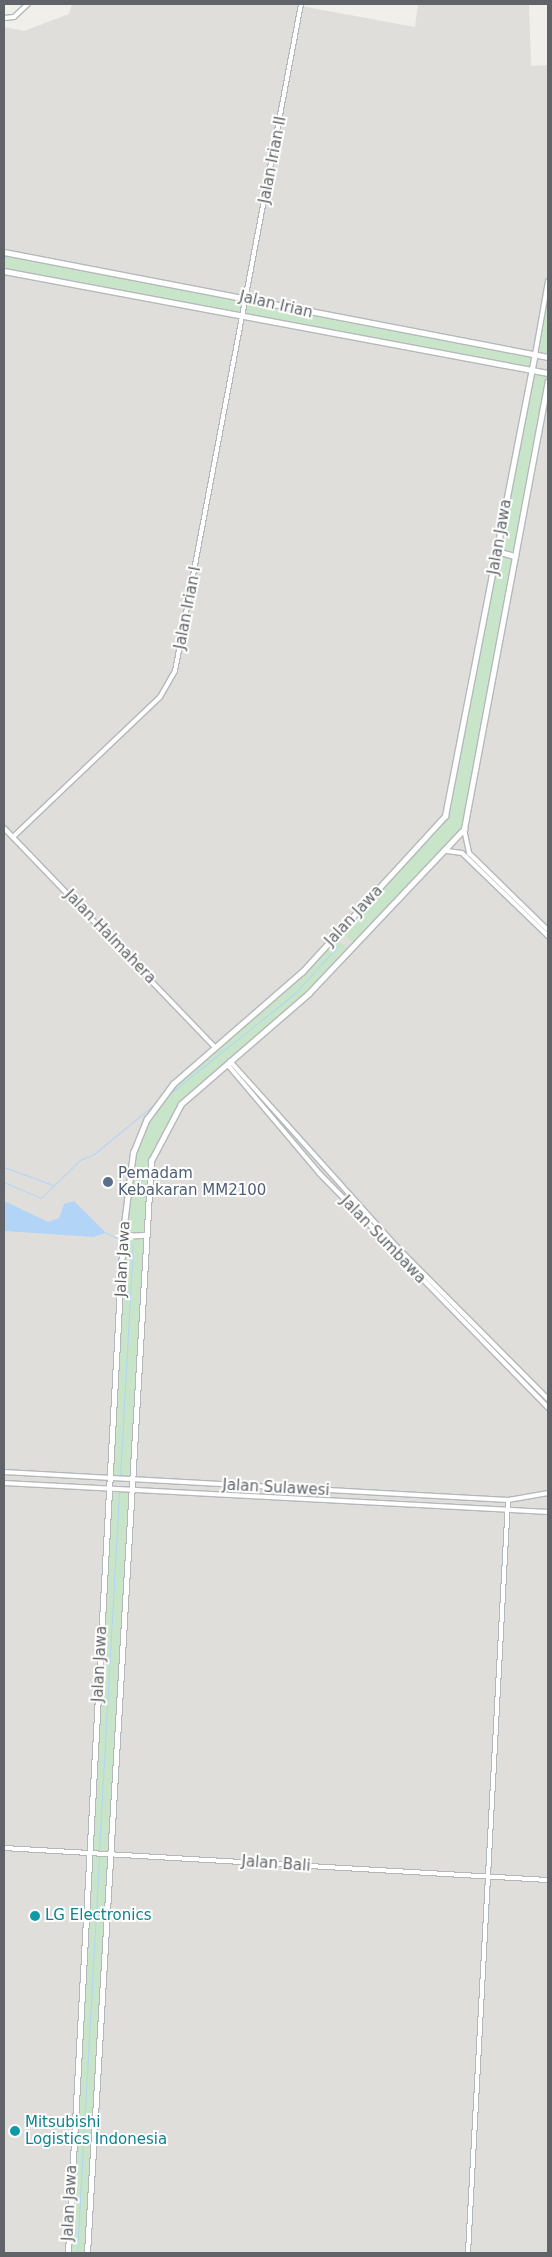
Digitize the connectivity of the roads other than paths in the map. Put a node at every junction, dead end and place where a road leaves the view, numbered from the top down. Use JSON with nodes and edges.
{"nodes":[{"id":1,"x":28,"y":4,"type":"edge"},
{"id":2,"x":301,"y":4,"type":"edge"},
{"id":3,"x":4,"y":18,"type":"edge"},
{"id":4,"x":4,"y":252,"type":"edge"},
{"id":5,"x":4,"y":271,"type":"edge"},
{"id":6,"x":548,"y":281,"type":"edge"},
{"id":7,"x":247,"y":297,"type":"junction"},
{"id":8,"x":243,"y":315,"type":"junction"},
{"id":9,"x":534,"y":355,"type":"junction"},
{"id":10,"x":548,"y":358,"type":"edge"},
{"id":11,"x":532,"y":369,"type":"junction"},
{"id":12,"x":548,"y":373,"type":"edge"},
{"id":13,"x":548,"y":382,"type":"edge"},
{"id":14,"x":497,"y":551,"type":"junction"},
{"id":15,"x":515,"y":556,"type":"junction"},
{"id":16,"x":4,"y":828,"type":"edge"},
{"id":17,"x":464,"y":829,"type":"junction"},
{"id":18,"x":13,"y":837,"type":"junction"},
{"id":19,"x":447,"y":851,"type":"junction"},
{"id":20,"x":484,"y":866,"type":"junction"},
{"id":21,"x":480,"y":870,"type":"junction"},
{"id":22,"x":522,"y":906,"type":"junction"},
{"id":23,"x":548,"y":930,"type":"edge"},
{"id":24,"x":548,"y":936,"type":"edge"},
{"id":25,"x":215,"y":1047,"type":"junction"},
{"id":26,"x":228,"y":1062,"type":"junction"},
{"id":27,"x":129,"y":1172,"type":"junction"},
{"id":28,"x":148,"y":1176,"type":"junction"},
{"id":29,"x":144,"y":1235,"type":"junction"},
{"id":30,"x":123,"y":1236,"type":"junction"},
{"id":31,"x":461,"y":1313,"type":"junction"},
{"id":32,"x":457,"y":1317,"type":"junction"},
{"id":33,"x":478,"y":1330,"type":"junction"},
{"id":34,"x":474,"y":1334,"type":"junction"},
{"id":35,"x":548,"y":1399,"type":"edge"},
{"id":36,"x":548,"y":1408,"type":"edge"},
{"id":37,"x":4,"y":1472,"type":"edge"},
{"id":38,"x":112,"y":1479,"type":"junction"},
{"id":39,"x":128,"y":1480,"type":"junction"},
{"id":40,"x":4,"y":1483,"type":"edge"},
{"id":41,"x":111,"y":1489,"type":"junction"},
{"id":42,"x":128,"y":1490,"type":"junction"},
{"id":43,"x":548,"y":1493,"type":"edge"},
{"id":44,"x":508,"y":1500,"type":"junction"},
{"id":45,"x":508,"y":1510,"type":"junction"},
{"id":46,"x":548,"y":1512,"type":"edge"},
{"id":47,"x":4,"y":1848,"type":"edge"},
{"id":48,"x":92,"y":1853,"type":"junction"},
{"id":49,"x":107,"y":1853,"type":"junction"},
{"id":50,"x":491,"y":1875,"type":"junction"},
{"id":51,"x":548,"y":1880,"type":"edge"},
{"id":52,"x":68,"y":2253,"type":"edge"},
{"id":53,"x":87,"y":2253,"type":"edge"},
{"id":54,"x":468,"y":2253,"type":"edge"}],
"edges":[{"from":1,"to":3,"type":"street"},
{"from":2,"to":7,"type":"street","name":"Jalan Irian II"},
{"from":4,"to":7,"type":"street","name":"Jalan Irian"},
{"from":5,"to":8,"type":"street","name":"Jalan Irian"},
{"from":6,"to":9,"type":"street","name":"Jalan Jawa"},
{"from":7,"to":8,"type":"street","name":"Jalan Irian II"},
{"from":7,"to":9,"type":"street","name":"Jalan Irian"},
{"from":8,"to":11,"type":"street","name":"Jalan Irian"},
{"from":8,"to":18,"type":"street","name":"Jalan Irian I"},
{"from":9,"to":10,"type":"street","name":"Jalan Irian"},
{"from":9,"to":11,"type":"street","name":"Jalan Jawa"},
{"from":11,"to":12,"type":"street","name":"Jalan Irian"},
{"from":11,"to":14,"type":"street","name":"Jalan Jawa"},
{"from":13,"to":15,"type":"street","name":"Jalan Jawa"},
{"from":14,"to":15,"type":"street"},
{"from":14,"to":25,"type":"street","name":"Jalan Jawa"},
{"from":15,"to":17,"type":"street","name":"Jalan Jawa"},
{"from":16,"to":18,"type":"street","name":"Jalan Halmahera"},
{"from":17,"to":19,"type":"street","name":"Jalan Jawa"},
{"from":17,"to":20,"type":"street"},
{"from":18,"to":25,"type":"street","name":"Jalan Halmahera"},
{"from":19,"to":21,"type":"street"},
{"from":19,"to":26,"type":"street","name":"Jalan Jawa"},
{"from":20,"to":21,"type":"street"},
{"from":20,"to":22,"type":"street"},
{"from":21,"to":22,"type":"street"},
{"from":22,"to":23,"type":"street"},
{"from":22,"to":24,"type":"street"},
{"from":25,"to":27,"type":"street","name":"Jalan Jawa"},
{"from":26,"to":28,"type":"street","name":"Jalan Jawa"},
{"from":26,"to":31,"type":"street","name":"Jalan Sumbawa"},
{"from":26,"to":32,"type":"street","name":"Jalan Sumbawa"},
{"from":27,"to":28,"type":"street"},
{"from":27,"to":30,"type":"street","name":"Jalan Jawa"},
{"from":28,"to":29,"type":"street","name":"Jalan Jawa"},
{"from":29,"to":30,"type":"street"},
{"from":29,"to":39,"type":"street","name":"Jalan Jawa"},
{"from":30,"to":38,"type":"street","name":"Jalan Jawa"},
{"from":31,"to":32,"type":"street"},
{"from":31,"to":33,"type":"street","name":"Jalan Sumbawa"},
{"from":32,"to":34,"type":"street","name":"Jalan Sumbawa"},
{"from":33,"to":34,"type":"street"},
{"from":33,"to":35,"type":"street","name":"Jalan Sumbawa"},
{"from":34,"to":36,"type":"street","name":"Jalan Sumbawa"},
{"from":37,"to":38,"type":"street","name":"Jalan Sulawesi"},
{"from":38,"to":39,"type":"street","name":"Jalan Sulawesi"},
{"from":38,"to":41,"type":"street","name":"Jalan Jawa"},
{"from":39,"to":42,"type":"street","name":"Jalan Jawa"},
{"from":39,"to":44,"type":"street","name":"Jalan Sulawesi"},
{"from":40,"to":41,"type":"street","name":"Jalan Sulawesi"},
{"from":41,"to":42,"type":"street","name":"Jalan Sulawesi"},
{"from":41,"to":48,"type":"street","name":"Jalan Jawa"},
{"from":42,"to":45,"type":"street","name":"Jalan Sulawesi"},
{"from":42,"to":49,"type":"street","name":"Jalan Jawa"},
{"from":43,"to":44,"type":"street","name":"Jalan Sulawesi"},
{"from":44,"to":45,"type":"street"},
{"from":45,"to":46,"type":"street","name":"Jalan Sulawesi"},
{"from":45,"to":50,"type":"street"},
{"from":47,"to":48,"type":"street","name":"Jalan Bali"},
{"from":48,"to":49,"type":"street","name":"Jalan Bali"},
{"from":48,"to":52,"type":"street","name":"Jalan Jawa"},
{"from":49,"to":50,"type":"street","name":"Jalan Bali"},
{"from":49,"to":53,"type":"street","name":"Jalan Jawa"},
{"from":50,"to":51,"type":"street","name":"Jalan Bali"},
{"from":50,"to":54,"type":"street"}]}
